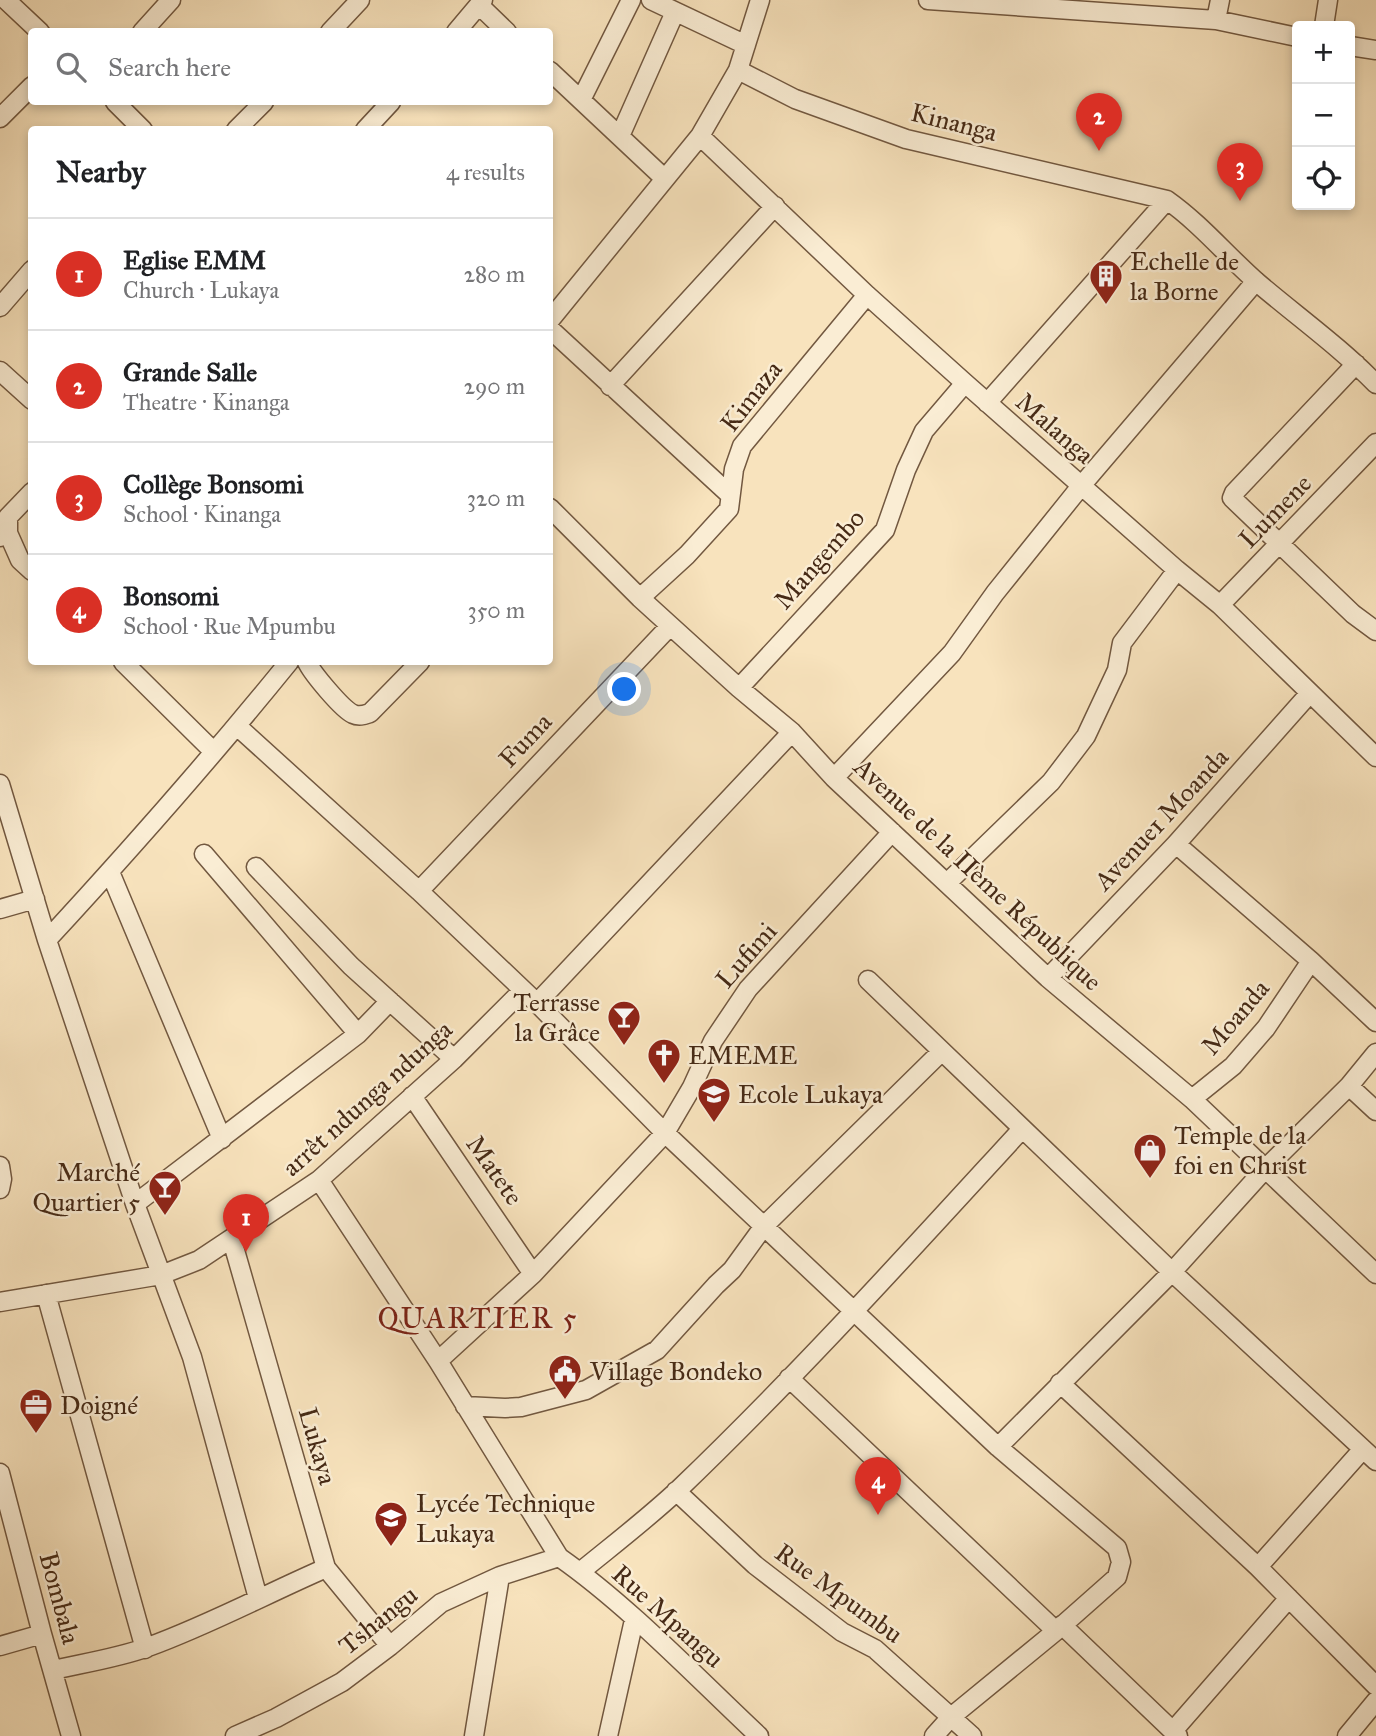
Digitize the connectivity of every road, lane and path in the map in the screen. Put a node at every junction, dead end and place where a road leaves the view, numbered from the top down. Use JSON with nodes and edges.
{"nodes":[{"id":1,"x":6,"y":0,"type":"edge"},
{"id":2,"x":171,"y":0,"type":"edge"},
{"id":3,"x":360,"y":0,"type":"edge"},
{"id":4,"x":631,"y":0,"type":"edge"},
{"id":5,"x":651,"y":0,"type":"edge"},
{"id":6,"x":760,"y":0,"type":"edge"},
{"id":7,"x":928,"y":0,"type":"edge"},
{"id":8,"x":1220,"y":0,"type":"edge"},
{"id":9,"x":1328,"y":0,"type":"edge"},
{"id":10,"x":984,"y":2,"type":"edge"},
{"id":11,"x":481,"y":3,"type":"edge"},
{"id":12,"x":676,"y":12,"type":"junction"},
{"id":13,"x":1216,"y":20,"type":"junction"},
{"id":14,"x":1326,"y":21,"type":"edge"},
{"id":15,"x":36,"y":28,"type":"edge"},
{"id":16,"x":146,"y":28,"type":"edge"},
{"id":17,"x":334,"y":28,"type":"edge"},
{"id":18,"x":459,"y":28,"type":"edge"},
{"id":19,"x":503,"y":28,"type":"edge"},
{"id":20,"x":1292,"y":36,"type":"edge"},
{"id":21,"x":746,"y":45,"type":"junction"},
{"id":22,"x":1355,"y":47,"type":"edge"},
{"id":23,"x":1376,"y":50,"type":"edge"},
{"id":24,"x":738,"y":70,"type":"junction"},
{"id":25,"x":553,"y":74,"type":"edge"},
{"id":26,"x":28,"y":90,"type":"edge"},
{"id":27,"x":581,"y":100,"type":"junction"},
{"id":28,"x":118,"y":105,"type":"edge"},
{"id":29,"x":261,"y":105,"type":"edge"},
{"id":30,"x":388,"y":105,"type":"edge"},
{"id":31,"x":0,"y":118,"type":"edge"},
{"id":32,"x":139,"y":126,"type":"edge"},
{"id":33,"x":240,"y":126,"type":"edge"},
{"id":34,"x":369,"y":126,"type":"edge"},
{"id":35,"x":620,"y":136,"type":"junction"},
{"id":36,"x":700,"y":136,"type":"junction"},
{"id":37,"x":665,"y":179,"type":"junction"},
{"id":38,"x":1167,"y":200,"type":"junction"},
{"id":39,"x":775,"y":206,"type":"junction"},
{"id":40,"x":28,"y":275,"type":"edge"},
{"id":41,"x":1256,"y":281,"type":"junction"},
{"id":42,"x":867,"y":295,"type":"junction"},
{"id":43,"x":0,"y":307,"type":"edge"},
{"id":44,"x":553,"y":316,"type":"edge"},
{"id":45,"x":553,"y":332,"type":"edge"},
{"id":46,"x":1356,"y":364,"type":"junction"},
{"id":47,"x":0,"y":371,"type":"edge"},
{"id":48,"x":965,"y":383,"type":"junction"},
{"id":49,"x":1376,"y":384,"type":"edge"},
{"id":50,"x":610,"y":386,"type":"junction"},
{"id":51,"x":28,"y":396,"type":"edge"},
{"id":52,"x":987,"y":403,"type":"junction"},
{"id":53,"x":1373,"y":454,"type":"edge"},
{"id":54,"x":1081,"y":486,"type":"junction"},
{"id":55,"x":729,"y":495,"type":"junction"},
{"id":56,"x":28,"y":496,"type":"edge"},
{"id":57,"x":553,"y":511,"type":"edge"},
{"id":58,"x":4,"y":535,"type":"edge"},
{"id":59,"x":1280,"y":542,"type":"junction"},
{"id":60,"x":28,"y":568,"type":"edge"},
{"id":61,"x":1177,"y":570,"type":"junction"},
{"id":62,"x":640,"y":598,"type":"junction"},
{"id":63,"x":1220,"y":604,"type":"junction"},
{"id":64,"x":670,"y":626,"type":"junction"},
{"id":65,"x":1376,"y":631,"type":"edge"},
{"id":66,"x":126,"y":665,"type":"edge"},
{"id":67,"x":287,"y":665,"type":"edge"},
{"id":68,"x":309,"y":665,"type":"edge"},
{"id":69,"x":417,"y":665,"type":"edge"},
{"id":70,"x":739,"y":688,"type":"junction"},
{"id":71,"x":1310,"y":693,"type":"junction"},
{"id":72,"x":237,"y":726,"type":"junction"},
{"id":73,"x":792,"y":732,"type":"junction"},
{"id":74,"x":213,"y":751,"type":"junction"},
{"id":75,"x":1376,"y":757,"type":"edge"},
{"id":76,"x":834,"y":778,"type":"junction"},
{"id":77,"x":0,"y":784,"type":"edge"},
{"id":78,"x":892,"y":832,"type":"junction"},
{"id":79,"x":1176,"y":844,"type":"junction"},
{"id":80,"x":204,"y":854,"type":"dead end"},
{"id":81,"x":256,"y":867,"type":"dead end"},
{"id":82,"x":110,"y":872,"type":"junction"},
{"id":83,"x":948,"y":882,"type":"junction"},
{"id":84,"x":419,"y":891,"type":"junction"},
{"id":85,"x":35,"y":898,"type":"junction"},
{"id":86,"x":0,"y":909,"type":"edge"},
{"id":87,"x":47,"y":940,"type":"junction"},
{"id":88,"x":1311,"y":961,"type":"junction"},
{"id":89,"x":1048,"y":978,"type":"junction"},
{"id":90,"x":868,"y":980,"type":"dead end"},
{"id":91,"x":522,"y":991,"type":"junction"},
{"id":92,"x":390,"y":1001,"type":"junction"},
{"id":93,"x":537,"y":1003,"type":"junction"},
{"id":94,"x":1376,"y":1022,"type":"edge"},
{"id":95,"x":358,"y":1034,"type":"junction"},
{"id":96,"x":942,"y":1051,"type":"junction"},
{"id":97,"x":1376,"y":1053,"type":"edge"},
{"id":98,"x":454,"y":1059,"type":"junction"},
{"id":99,"x":1349,"y":1086,"type":"junction"},
{"id":100,"x":412,"y":1096,"type":"junction"},
{"id":101,"x":1192,"y":1099,"type":"junction"},
{"id":102,"x":1376,"y":1111,"type":"edge"},
{"id":103,"x":1022,"y":1129,"type":"junction"},
{"id":104,"x":665,"y":1133,"type":"junction"},
{"id":105,"x":222,"y":1139,"type":"junction"},
{"id":106,"x":0,"y":1166,"type":"edge"},
{"id":107,"x":1265,"y":1169,"type":"junction"},
{"id":108,"x":319,"y":1180,"type":"junction"},
{"id":109,"x":0,"y":1189,"type":"edge"},
{"id":110,"x":135,"y":1204,"type":"junction"},
{"id":111,"x":764,"y":1226,"type":"junction"},
{"id":112,"x":232,"y":1240,"type":"junction"},
{"id":113,"x":1172,"y":1272,"type":"junction"},
{"id":114,"x":533,"y":1274,"type":"junction"},
{"id":115,"x":1376,"y":1274,"type":"edge"},
{"id":116,"x":161,"y":1275,"type":"junction"},
{"id":117,"x":46,"y":1294,"type":"junction"},
{"id":118,"x":0,"y":1302,"type":"edge"},
{"id":119,"x":855,"y":1311,"type":"junction"},
{"id":120,"x":438,"y":1361,"type":"junction"},
{"id":121,"x":789,"y":1378,"type":"junction"},
{"id":122,"x":1060,"y":1383,"type":"junction"},
{"id":123,"x":466,"y":1406,"type":"junction"},
{"id":124,"x":998,"y":1447,"type":"junction"},
{"id":125,"x":1370,"y":1455,"type":"edge"},
{"id":126,"x":0,"y":1473,"type":"edge"},
{"id":127,"x":676,"y":1491,"type":"junction"},
{"id":128,"x":5,"y":1513,"type":"edge"},
{"id":129,"x":559,"y":1557,"type":"junction"},
{"id":130,"x":1258,"y":1567,"type":"junction"},
{"id":131,"x":326,"y":1568,"type":"junction"},
{"id":132,"x":580,"y":1572,"type":"junction"},
{"id":133,"x":500,"y":1576,"type":"junction"},
{"id":134,"x":258,"y":1598,"type":"junction"},
{"id":135,"x":1289,"y":1598,"type":"junction"},
{"id":136,"x":634,"y":1620,"type":"junction"},
{"id":137,"x":1059,"y":1628,"type":"junction"},
{"id":138,"x":41,"y":1634,"type":"junction"},
{"id":139,"x":0,"y":1646,"type":"edge"},
{"id":140,"x":390,"y":1646,"type":"junction"},
{"id":141,"x":145,"y":1649,"type":"junction"},
{"id":142,"x":53,"y":1670,"type":"junction"},
{"id":143,"x":1376,"y":1686,"type":"edge"},
{"id":144,"x":1376,"y":1701,"type":"edge"},
{"id":145,"x":951,"y":1717,"type":"junction"},
{"id":146,"x":1176,"y":1733,"type":"edge"},
{"id":147,"x":71,"y":1736,"type":"edge"},
{"id":148,"x":235,"y":1736,"type":"edge"},
{"id":149,"x":474,"y":1736,"type":"edge"},
{"id":150,"x":608,"y":1736,"type":"edge"},
{"id":151,"x":759,"y":1736,"type":"edge"},
{"id":152,"x":934,"y":1736,"type":"edge"},
{"id":153,"x":972,"y":1736,"type":"edge"},
{"id":154,"x":1347,"y":1736,"type":"edge"}],
"edges":[{"from":1,"to":15,"type":"street"},
{"from":2,"to":16,"type":"street"},
{"from":3,"to":17,"type":"street"},
{"from":4,"to":27,"type":"street"},
{"from":5,"to":12,"type":"street"},
{"from":6,"to":21,"type":"street"},
{"from":7,"to":10,"type":"street"},
{"from":8,"to":13,"type":"street"},
{"from":9,"to":14,"type":"street"},
{"from":10,"to":13,"type":"street"},
{"from":11,"to":18,"type":"street"},
{"from":11,"to":19,"type":"street"},
{"from":12,"to":21,"type":"street"},
{"from":12,"to":35,"type":"street"},
{"from":13,"to":20,"type":"street"},
{"from":21,"to":24,"type":"street"},
{"from":22,"to":23,"type":"street"},
{"from":24,"to":36,"type":"street"},
{"from":24,"to":38,"type":"street","name":"Kinanga"},
{"from":25,"to":27,"type":"street"},
{"from":26,"to":31,"type":"street"},
{"from":27,"to":35,"type":"street"},
{"from":28,"to":32,"type":"street"},
{"from":29,"to":33,"type":"street"},
{"from":30,"to":34,"type":"street"},
{"from":35,"to":37,"type":"street"},
{"from":36,"to":37,"type":"street"},
{"from":36,"to":39,"type":"street","name":"Malanga"},
{"from":37,"to":44,"type":"street"},
{"from":38,"to":41,"type":"street","name":"Kinanga"},
{"from":38,"to":52,"type":"street"},
{"from":39,"to":42,"type":"street","name":"Malanga"},
{"from":39,"to":50,"type":"street"},
{"from":40,"to":43,"type":"street"},
{"from":41,"to":46,"type":"street","name":"Kinanga"},
{"from":41,"to":54,"type":"street"},
{"from":42,"to":48,"type":"street","name":"Malanga"},
{"from":42,"to":55,"type":"street","name":"Kimaza"},
{"from":45,"to":50,"type":"street"},
{"from":46,"to":49,"type":"street","name":"Kinanga"},
{"from":46,"to":59,"type":"street"},
{"from":47,"to":51,"type":"street"},
{"from":48,"to":52,"type":"street","name":"Malanga"},
{"from":48,"to":70,"type":"street","name":"Mangembo"},
{"from":50,"to":55,"type":"street"},
{"from":52,"to":54,"type":"street","name":"Malanga"},
{"from":53,"to":59,"type":"street","name":"Lumene"},
{"from":54,"to":61,"type":"street","name":"Malanga"},
{"from":54,"to":76,"type":"street"},
{"from":55,"to":62,"type":"street","name":"Kimaza"},
{"from":56,"to":58,"type":"street"},
{"from":57,"to":62,"type":"street","name":"Avenue de la IIème République"},
{"from":58,"to":60,"type":"street"},
{"from":59,"to":63,"type":"street","name":"Lumene"},
{"from":59,"to":65,"type":"street"},
{"from":61,"to":63,"type":"street","name":"Malanga"},
{"from":61,"to":83,"type":"street"},
{"from":62,"to":64,"type":"street","name":"Avenue de la IIème République"},
{"from":63,"to":71,"type":"street","name":"Malanga"},
{"from":64,"to":70,"type":"street","name":"Avenue de la IIème République"},
{"from":64,"to":84,"type":"street","name":"Fuma"},
{"from":66,"to":74,"type":"street"},
{"from":67,"to":72,"type":"street"},
{"from":68,"to":69,"type":"street"},
{"from":70,"to":73,"type":"street","name":"Avenue de la IIème République"},
{"from":71,"to":75,"type":"street","name":"Malanga"},
{"from":71,"to":79,"type":"street","name":"Avenue1 Moanda"},
{"from":72,"to":74,"type":"street"},
{"from":72,"to":84,"type":"street"},
{"from":73,"to":76,"type":"street","name":"Avenue de la IIème République"},
{"from":73,"to":93,"type":"street"},
{"from":74,"to":82,"type":"street"},
{"from":76,"to":78,"type":"street","name":"Avenue de la IIème République"},
{"from":77,"to":85,"type":"street"},
{"from":78,"to":83,"type":"street","name":"Avenue de la IIème République"},
{"from":78,"to":104,"type":"street","name":"Lufimi"},
{"from":79,"to":88,"type":"street"},
{"from":79,"to":89,"type":"street","name":"Avenue1 Moanda"},
{"from":80,"to":95,"type":"street"},
{"from":81,"to":92,"type":"street"},
{"from":82,"to":87,"type":"street"},
{"from":82,"to":105,"type":"street"},
{"from":83,"to":89,"type":"street","name":"Avenue de la IIème République"},
{"from":84,"to":91,"type":"street"},
{"from":85,"to":86,"type":"street"},
{"from":85,"to":87,"type":"street"},
{"from":87,"to":110,"type":"street"},
{"from":88,"to":94,"type":"street"},
{"from":88,"to":101,"type":"street","name":"Moanda"},
{"from":89,"to":101,"type":"street","name":"Avenue de la IIème République"},
{"from":90,"to":96,"type":"street"},
{"from":91,"to":93,"type":"street"},
{"from":91,"to":98,"type":"street","name":"arrêt ndunga ndunga"},
{"from":92,"to":95,"type":"street"},
{"from":92,"to":98,"type":"street"},
{"from":93,"to":104,"type":"street"},
{"from":95,"to":105,"type":"street"},
{"from":96,"to":103,"type":"street"},
{"from":96,"to":111,"type":"street"},
{"from":97,"to":99,"type":"street"},
{"from":98,"to":100,"type":"street","name":"arrêt ndunga ndunga"},
{"from":99,"to":102,"type":"street"},
{"from":99,"to":107,"type":"street"},
{"from":100,"to":108,"type":"street","name":"arrêt ndunga ndunga"},
{"from":100,"to":114,"type":"street","name":"Matete"},
{"from":101,"to":107,"type":"street","name":"Avenue de la IIème République"},
{"from":103,"to":113,"type":"street"},
{"from":103,"to":119,"type":"street"},
{"from":104,"to":111,"type":"street"},
{"from":104,"to":114,"type":"street","name":"Lufimi"},
{"from":105,"to":110,"type":"street"},
{"from":106,"to":109,"type":"street"},
{"from":107,"to":113,"type":"street"},
{"from":107,"to":115,"type":"street","name":"Avenue de la IIème République"},
{"from":108,"to":112,"type":"street","name":"arrêt ndunga ndunga"},
{"from":108,"to":120,"type":"street","name":"Rue Mpangu"},
{"from":110,"to":116,"type":"street"},
{"from":111,"to":119,"type":"street"},
{"from":111,"to":123,"type":"street"},
{"from":112,"to":116,"type":"street","name":"arrêt ndunga ndunga"},
{"from":112,"to":131,"type":"street","name":"Lukaya"},
{"from":113,"to":122,"type":"street"},
{"from":113,"to":125,"type":"street"},
{"from":114,"to":120,"type":"street","name":"Lufimi"},
{"from":116,"to":117,"type":"street","name":"arrêt ndunga ndunga"},
{"from":116,"to":134,"type":"street"},
{"from":117,"to":118,"type":"street","name":"arrêt ndunga ndunga"},
{"from":117,"to":141,"type":"street"},
{"from":119,"to":121,"type":"street"},
{"from":119,"to":124,"type":"street"},
{"from":120,"to":123,"type":"street","name":"Rue Mpangu"},
{"from":121,"to":127,"type":"street"},
{"from":121,"to":137,"type":"street"},
{"from":122,"to":124,"type":"street"},
{"from":122,"to":130,"type":"street"},
{"from":123,"to":129,"type":"street","name":"Rue Mpangu"},
{"from":124,"to":137,"type":"street"},
{"from":125,"to":130,"type":"street"},
{"from":126,"to":128,"type":"street","name":"Bombala"},
{"from":127,"to":132,"type":"street"},
{"from":127,"to":145,"type":"street","name":"Rue Mpumbu"},
{"from":128,"to":138,"type":"street","name":"Bombala"},
{"from":129,"to":132,"type":"street","name":"Rue Mpangu"},
{"from":129,"to":133,"type":"street","name":"Tshangu"},
{"from":130,"to":135,"type":"street"},
{"from":131,"to":134,"type":"street"},
{"from":131,"to":140,"type":"street","name":"Lukaya"},
{"from":132,"to":136,"type":"street","name":"Rue Mpangu"},
{"from":133,"to":140,"type":"street","name":"Tshangu"},
{"from":133,"to":149,"type":"street"},
{"from":134,"to":141,"type":"street"},
{"from":135,"to":143,"type":"street"},
{"from":135,"to":146,"type":"street"},
{"from":136,"to":150,"type":"street"},
{"from":136,"to":151,"type":"street","name":"Rue Mpangu"},
{"from":137,"to":145,"type":"street"},
{"from":137,"to":146,"type":"street"},
{"from":138,"to":139,"type":"street"},
{"from":138,"to":142,"type":"street","name":"Bombala"},
{"from":140,"to":148,"type":"street","name":"Tshangu"},
{"from":141,"to":142,"type":"street"},
{"from":142,"to":147,"type":"street","name":"Bombala"},
{"from":144,"to":154,"type":"street"},
{"from":145,"to":152,"type":"street"},
{"from":145,"to":153,"type":"street","name":"Rue Mpumbu"}]}
